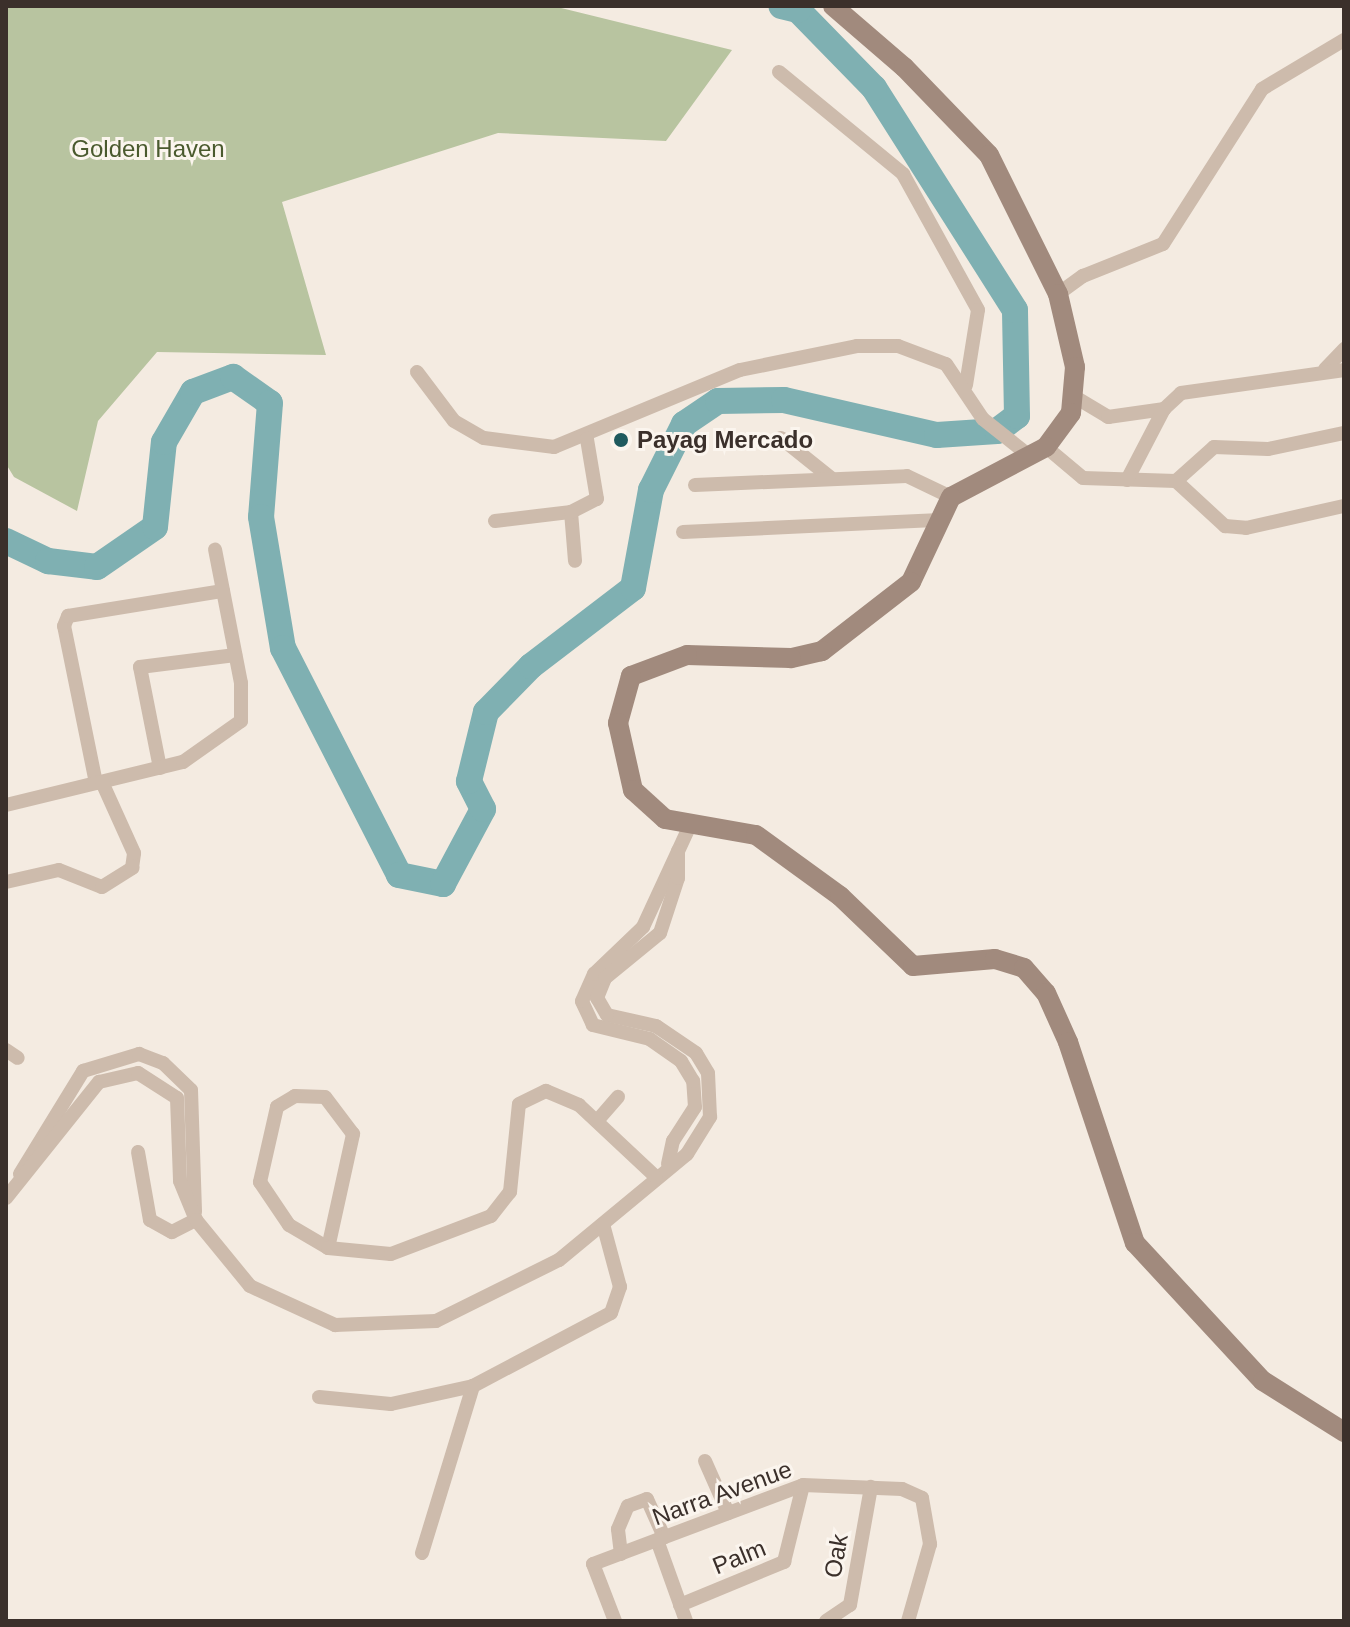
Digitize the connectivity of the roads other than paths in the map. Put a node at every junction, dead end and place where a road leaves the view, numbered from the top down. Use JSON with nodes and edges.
{"nodes":[{"id":1,"x":833,"y":6,"type":"edge"},
{"id":2,"x":1344,"y":40,"type":"edge"},
{"id":3,"x":779,"y":72,"type":"dead end"},
{"id":4,"x":1058,"y":294,"type":"junction"},
{"id":5,"x":1344,"y":349,"type":"edge"},
{"id":6,"x":1325,"y":369,"type":"junction"},
{"id":7,"x":1344,"y":370,"type":"edge"},
{"id":8,"x":417,"y":372,"type":"dead end"},
{"id":9,"x":966,"y":385,"type":"junction"},
{"id":10,"x":1075,"y":397,"type":"junction"},
{"id":11,"x":1164,"y":409,"type":"junction"},
{"id":12,"x":1344,"y":433,"type":"edge"},
{"id":13,"x":781,"y":438,"type":"dead end"},
{"id":14,"x":587,"y":439,"type":"junction"},
{"id":15,"x":1038,"y":452,"type":"junction"},
{"id":16,"x":831,"y":478,"type":"junction"},
{"id":17,"x":1127,"y":480,"type":"junction"},
{"id":18,"x":1176,"y":481,"type":"junction"},
{"id":19,"x":695,"y":485,"type":"dead end"},
{"id":20,"x":951,"y":497,"type":"junction"},
{"id":21,"x":1344,"y":506,"type":"edge"},
{"id":22,"x":571,"y":512,"type":"junction"},
{"id":23,"x":935,"y":520,"type":"junction"},
{"id":24,"x":495,"y":521,"type":"dead end"},
{"id":25,"x":683,"y":532,"type":"dead end"},
{"id":26,"x":215,"y":549,"type":"dead end"},
{"id":27,"x":575,"y":561,"type":"dead end"},
{"id":28,"x":223,"y":591,"type":"junction"},
{"id":29,"x":235,"y":655,"type":"junction"},
{"id":30,"x":160,"y":768,"type":"junction"},
{"id":31,"x":99,"y":782,"type":"junction"},
{"id":32,"x":6,"y":805,"type":"edge"},
{"id":33,"x":691,"y":823,"type":"junction"},
{"id":34,"x":678,"y":851,"type":"junction"},
{"id":35,"x":6,"y":882,"type":"edge"},
{"id":36,"x":643,"y":927,"type":"junction"},
{"id":37,"x":660,"y":933,"type":"junction"},
{"id":38,"x":618,"y":1097,"type":"dead end"},
{"id":39,"x":597,"y":1121,"type":"junction"},
{"id":40,"x":138,"y":1152,"type":"dead end"},
{"id":41,"x":668,"y":1164,"type":"junction"},
{"id":42,"x":656,"y":1177,"type":"junction"},
{"id":43,"x":7,"y":1197,"type":"edge"},
{"id":44,"x":196,"y":1220,"type":"junction"},
{"id":45,"x":603,"y":1224,"type":"junction"},
{"id":46,"x":328,"y":1248,"type":"junction"},
{"id":47,"x":473,"y":1386,"type":"junction"},
{"id":48,"x":319,"y":1397,"type":"dead end"},
{"id":49,"x":1344,"y":1432,"type":"edge"},
{"id":50,"x":705,"y":1461,"type":"dead end"},
{"id":51,"x":803,"y":1485,"type":"junction"},
{"id":52,"x":871,"y":1487,"type":"junction"},
{"id":53,"x":728,"y":1513,"type":"junction"},
{"id":54,"x":660,"y":1539,"type":"junction"},
{"id":55,"x":422,"y":1553,"type":"dead end"},
{"id":56,"x":621,"y":1554,"type":"junction"},
{"id":57,"x":680,"y":1605,"type":"junction"},
{"id":58,"x":615,"y":1621,"type":"edge"},
{"id":59,"x":686,"y":1621,"type":"edge"},
{"id":60,"x":826,"y":1621,"type":"edge"},
{"id":61,"x":908,"y":1621,"type":"edge"}],
"edges":[{"from":1,"to":4,"type":"main road"},
{"from":2,"to":4,"type":"street"},
{"from":3,"to":9,"type":"street"},
{"from":4,"to":10,"type":"main road"},
{"from":5,"to":6,"type":"street"},
{"from":6,"to":7,"type":"street"},
{"from":6,"to":11,"type":"street"},
{"from":8,"to":14,"type":"street"},
{"from":9,"to":14,"type":"street"},
{"from":9,"to":15,"type":"street"},
{"from":10,"to":11,"type":"street"},
{"from":10,"to":15,"type":"main road"},
{"from":11,"to":17,"type":"street"},
{"from":12,"to":18,"type":"street"},
{"from":13,"to":16,"type":"street"},
{"from":14,"to":22,"type":"street"},
{"from":15,"to":17,"type":"street"},
{"from":15,"to":20,"type":"main road"},
{"from":16,"to":19,"type":"street"},
{"from":16,"to":20,"type":"street"},
{"from":17,"to":18,"type":"street"},
{"from":18,"to":21,"type":"street"},
{"from":20,"to":23,"type":"main road"},
{"from":22,"to":24,"type":"street"},
{"from":22,"to":27,"type":"street"},
{"from":23,"to":25,"type":"street"},
{"from":23,"to":33,"type":"main road"},
{"from":26,"to":28,"type":"street"},
{"from":28,"to":29,"type":"street"},
{"from":28,"to":31,"type":"street"},
{"from":29,"to":30,"type":"street"},
{"from":29,"to":30,"type":"street"},
{"from":30,"to":31,"type":"street"},
{"from":31,"to":32,"type":"street"},
{"from":31,"to":35,"type":"street"},
{"from":33,"to":34,"type":"street"},
{"from":33,"to":49,"type":"main road"},
{"from":34,"to":36,"type":"street"},
{"from":34,"to":37,"type":"street"},
{"from":36,"to":37,"type":"street"},
{"from":36,"to":41,"type":"street"},
{"from":37,"to":41,"type":"street"},
{"from":38,"to":39,"type":"street"},
{"from":39,"to":42,"type":"street"},
{"from":39,"to":46,"type":"street"},
{"from":40,"to":44,"type":"street"},
{"from":41,"to":42,"type":"street"},
{"from":42,"to":45,"type":"street"},
{"from":43,"to":44,"type":"street"},
{"from":44,"to":45,"type":"street"},
{"from":45,"to":47,"type":"street"},
{"from":46,"to":46,"type":"street"},
{"from":47,"to":48,"type":"street"},
{"from":47,"to":55,"type":"street"},
{"from":50,"to":53,"type":"street"},
{"from":51,"to":52,"type":"street","name":"Narra Avenue"},
{"from":51,"to":53,"type":"street","name":"Narra Avenue"},
{"from":51,"to":57,"type":"street","name":"Palm"},
{"from":52,"to":60,"type":"street","name":"Oak"},
{"from":52,"to":61,"type":"street","name":"Narra Avenue"},
{"from":53,"to":54,"type":"street","name":"Narra Avenue"},
{"from":54,"to":56,"type":"street","name":"Narra Avenue"},
{"from":54,"to":56,"type":"street"},
{"from":54,"to":57,"type":"street"},
{"from":56,"to":58,"type":"street","name":"Narra Avenue"},
{"from":57,"to":59,"type":"street"}]}
